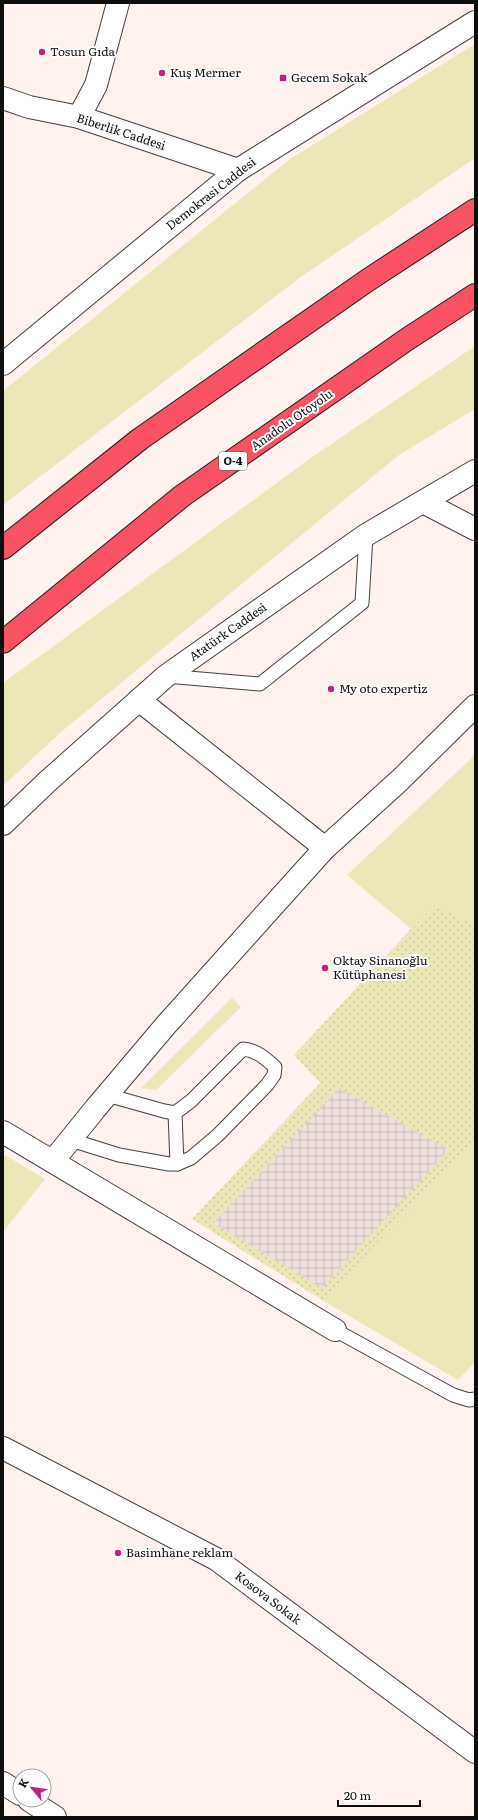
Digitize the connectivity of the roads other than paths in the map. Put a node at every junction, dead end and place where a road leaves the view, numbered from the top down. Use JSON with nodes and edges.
{"nodes":[{"id":1,"x":118,"y":3,"type":"edge"},
{"id":2,"x":475,"y":22,"type":"edge"},
{"id":3,"x":3,"y":98,"type":"edge"},
{"id":4,"x":80,"y":117,"type":"junction"},
{"id":5,"x":238,"y":170,"type":"junction"},
{"id":6,"x":475,"y":210,"type":"edge"},
{"id":7,"x":475,"y":295,"type":"edge"},
{"id":8,"x":3,"y":364,"type":"edge"},
{"id":9,"x":475,"y":471,"type":"edge"},
{"id":10,"x":423,"y":502,"type":"junction"},
{"id":11,"x":475,"y":529,"type":"edge"},
{"id":12,"x":366,"y":535,"type":"junction"},
{"id":13,"x":3,"y":548,"type":"edge"},
{"id":14,"x":3,"y":642,"type":"edge"},
{"id":15,"x":166,"y":676,"type":"junction"},
{"id":16,"x":139,"y":700,"type":"junction"},
{"id":17,"x":475,"y":706,"type":"edge"},
{"id":18,"x":3,"y":824,"type":"edge"},
{"id":19,"x":325,"y":848,"type":"junction"},
{"id":20,"x":107,"y":1095,"type":"junction"},
{"id":21,"x":175,"y":1113,"type":"junction"},
{"id":22,"x":3,"y":1132,"type":"edge"},
{"id":23,"x":71,"y":1140,"type":"junction"},
{"id":24,"x":54,"y":1161,"type":"junction"},
{"id":25,"x":177,"y":1164,"type":"junction"},
{"id":26,"x":335,"y":1330,"type":"joint"},
{"id":27,"x":475,"y":1399,"type":"edge"},
{"id":28,"x":3,"y":1448,"type":"edge"},
{"id":29,"x":475,"y":1752,"type":"edge"},
{"id":30,"x":3,"y":1783,"type":"edge"},
{"id":31,"x":12,"y":1789,"type":"edge"},
{"id":32,"x":41,"y":1808,"type":"edge"},
{"id":33,"x":55,"y":1817,"type":"edge"}],
"edges":[{"from":1,"to":4,"type":"street"},
{"from":2,"to":5,"type":"street","name":"Demokrasi Caddesi"},
{"from":3,"to":4,"type":"street","name":"Biberlik Caddesi"},
{"from":4,"to":5,"type":"street","name":"Biberlik Caddesi"},
{"from":5,"to":8,"type":"street","name":"Demokrasi Caddesi"},
{"from":6,"to":13,"type":"highway"},
{"from":7,"to":14,"type":"highway","name":"Anadolu Otoyolu","number":"O-4"},
{"from":9,"to":10,"type":"street","name":"Atatürk Caddesi"},
{"from":10,"to":11,"type":"street"},
{"from":10,"to":12,"type":"street","name":"Atatürk Caddesi"},
{"from":12,"to":15,"type":"street","name":"Atatürk Caddesi"},
{"from":12,"to":15,"type":"lane"},
{"from":15,"to":16,"type":"street","name":"Atatürk Caddesi"},
{"from":16,"to":18,"type":"street","name":"Atatürk Caddesi"},
{"from":16,"to":19,"type":"street"},
{"from":17,"to":19,"type":"street"},
{"from":19,"to":20,"type":"street"},
{"from":20,"to":21,"type":"lane"},
{"from":20,"to":23,"type":"street"},
{"from":21,"to":25,"type":"lane"},
{"from":21,"to":25,"type":"lane"},
{"from":22,"to":24,"type":"street"},
{"from":23,"to":24,"type":"street"},
{"from":23,"to":25,"type":"lane"},
{"from":24,"to":26,"type":"street"},
{"from":26,"to":27,"type":"lane"},
{"from":28,"to":29,"type":"street","name":"Kosova Sokak"},
{"from":30,"to":31,"type":"street"},
{"from":32,"to":33,"type":"street"}]}
